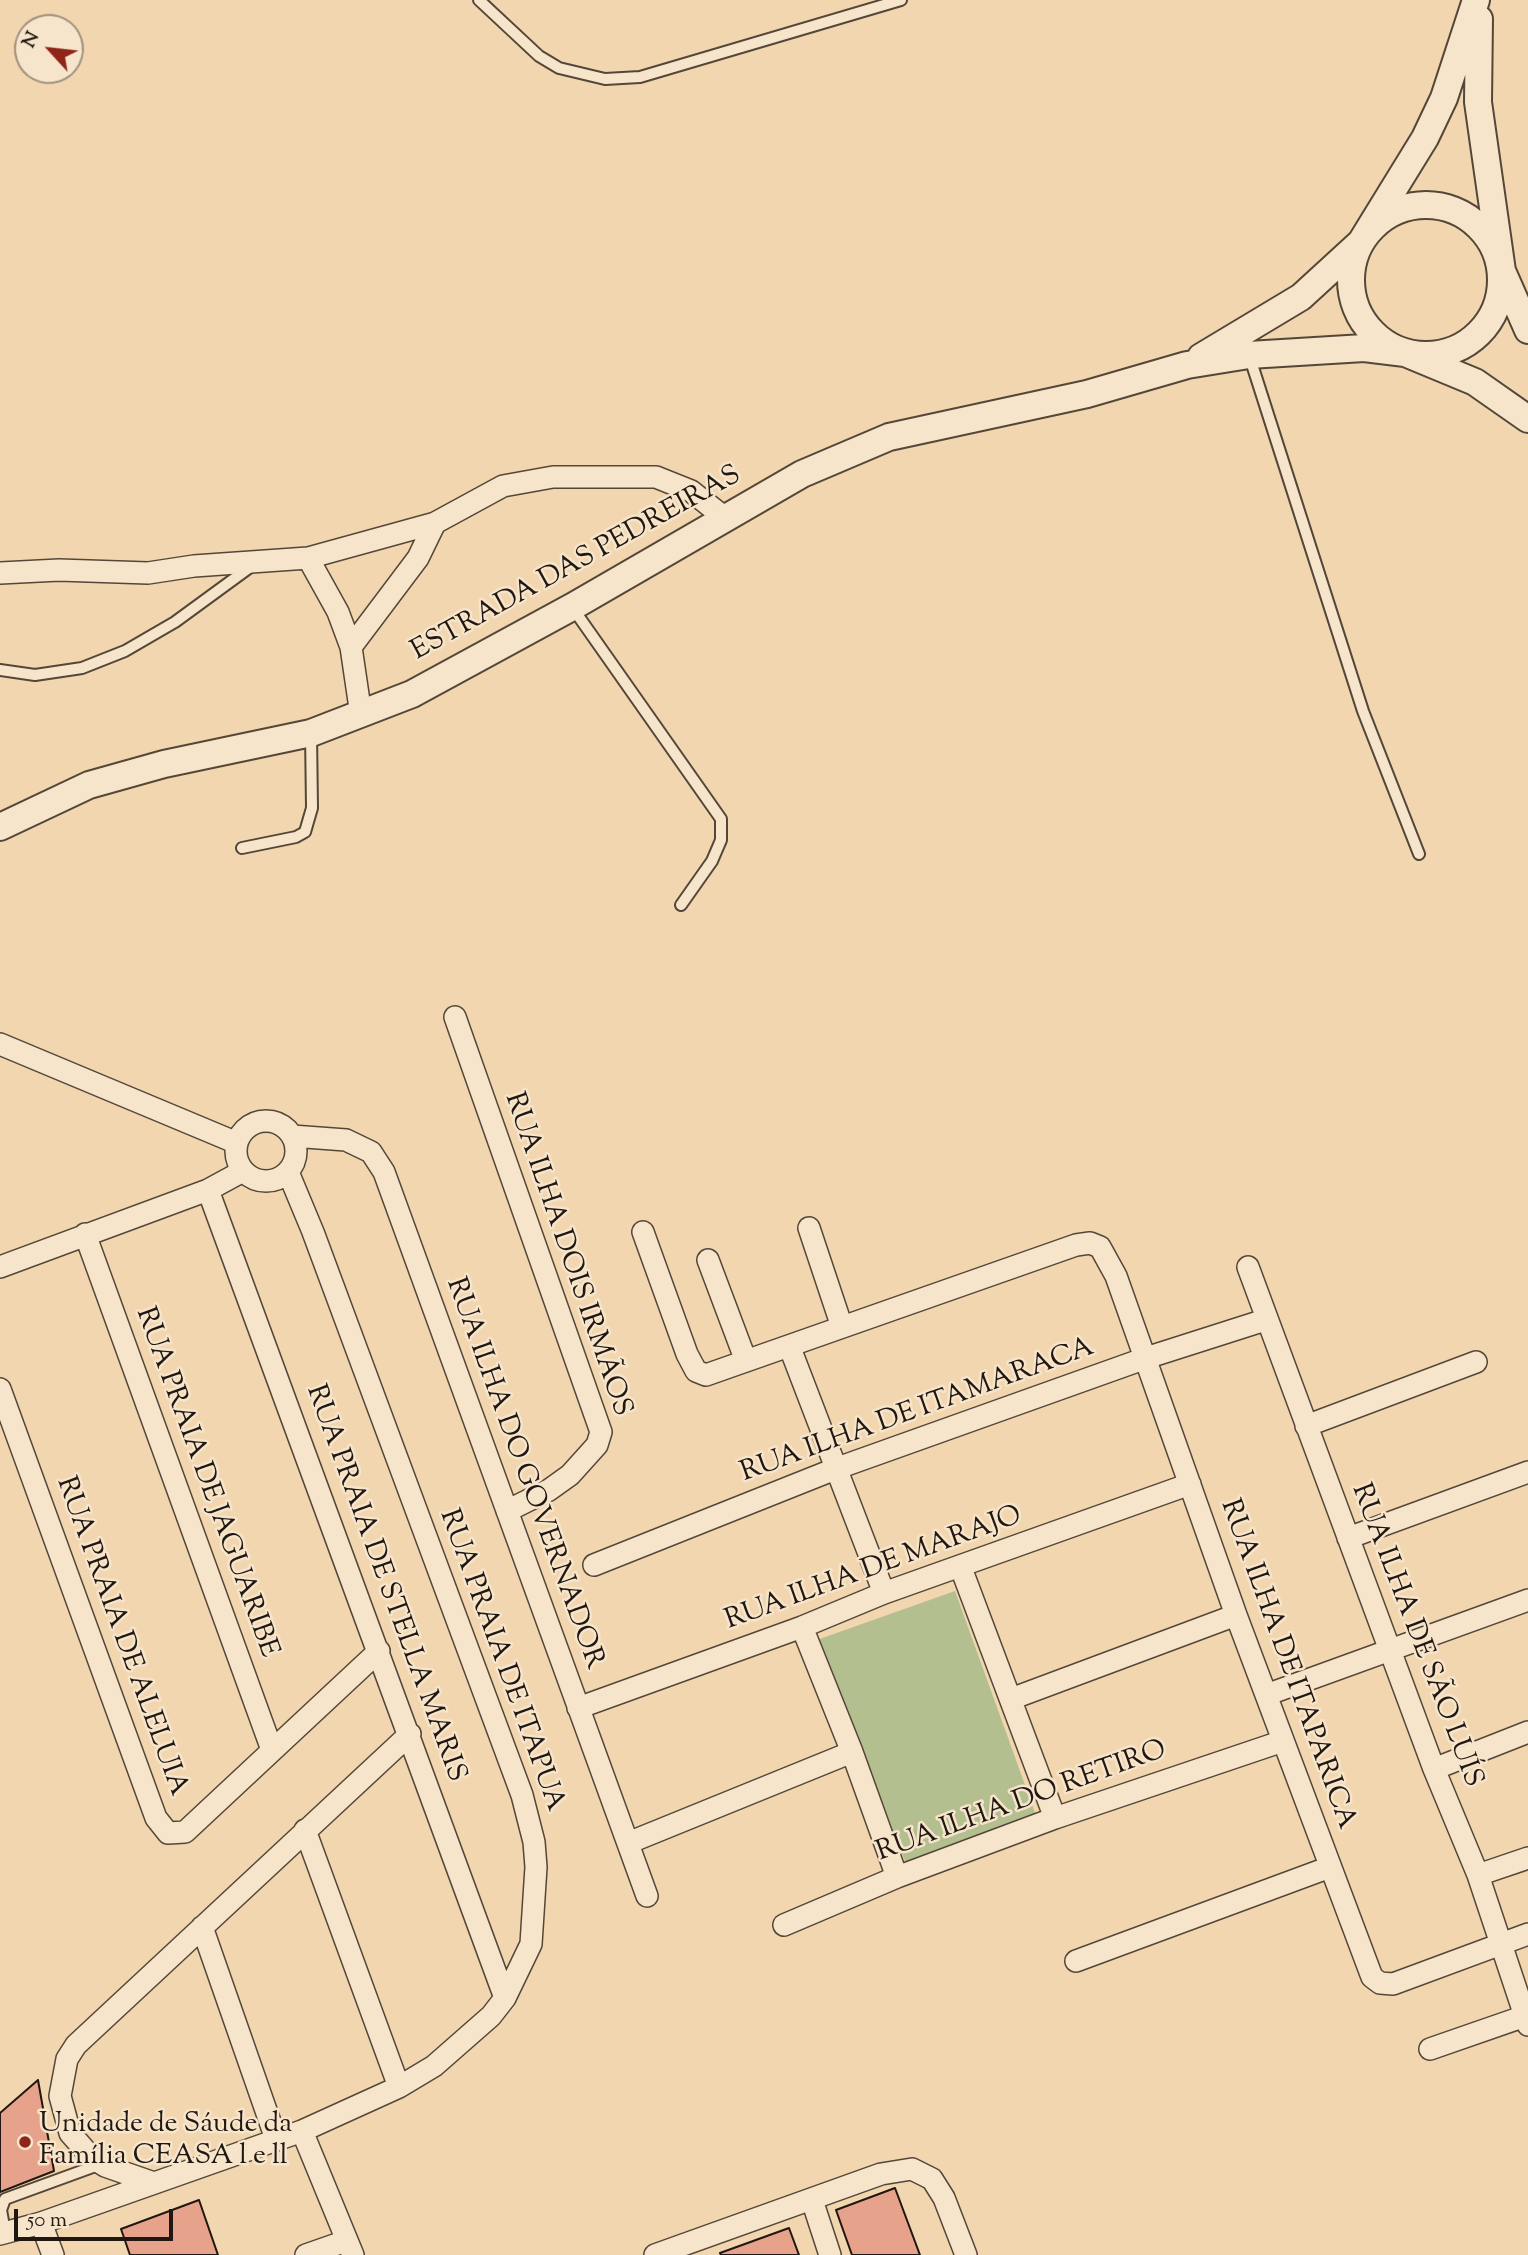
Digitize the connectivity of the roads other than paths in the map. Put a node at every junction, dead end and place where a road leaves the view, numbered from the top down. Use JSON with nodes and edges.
{"nodes":[{"id":1,"x":479,"y":0,"type":"edge"},
{"id":2,"x":901,"y":0,"type":"edge"},
{"id":3,"x":1478,"y":0,"type":"edge"},
{"id":4,"x":1361,"y":242,"type":"junction"},
{"id":5,"x":1502,"y":271,"type":"junction"},
{"id":6,"x":1528,"y":330,"type":"edge"},
{"id":7,"x":1405,"y":353,"type":"junction"},
{"id":8,"x":1249,"y":355,"type":"junction"},
{"id":9,"x":1187,"y":365,"type":"junction"},
{"id":10,"x":1528,"y":419,"type":"edge"},
{"id":11,"x":725,"y":518,"type":"junction"},
{"id":12,"x":435,"y":523,"type":"junction"},
{"id":13,"x":308,"y":558,"type":"junction"},
{"id":14,"x":258,"y":562,"type":"junction"},
{"id":15,"x":0,"y":573,"type":"edge"},
{"id":16,"x":572,"y":607,"type":"junction"},
{"id":17,"x":351,"y":647,"type":"junction"},
{"id":18,"x":0,"y":670,"type":"edge"},
{"id":19,"x":361,"y":715,"type":"junction"},
{"id":20,"x":311,"y":733,"type":"junction"},
{"id":21,"x":0,"y":827,"type":"edge"},
{"id":22,"x":242,"y":848,"type":"dead end"},
{"id":23,"x":1419,"y":854,"type":"dead end"},
{"id":24,"x":681,"y":905,"type":"dead end"},
{"id":25,"x":454,"y":1017,"type":"dead end"},
{"id":26,"x":0,"y":1044,"type":"edge"},
{"id":27,"x":292,"y":1136,"type":"junction"},
{"id":28,"x":237,"y":1143,"type":"junction"},
{"id":29,"x":243,"y":1171,"type":"junction"},
{"id":30,"x":288,"y":1172,"type":"junction"},
{"id":31,"x":208,"y":1190,"type":"junction"},
{"id":32,"x":809,"y":1228,"type":"dead end"},
{"id":33,"x":643,"y":1232,"type":"dead end"},
{"id":34,"x":85,"y":1234,"type":"junction"},
{"id":35,"x":708,"y":1260,"type":"dead end"},
{"id":36,"x":1248,"y":1266,"type":"dead end"},
{"id":37,"x":0,"y":1267,"type":"edge"},
{"id":38,"x":1265,"y":1320,"type":"junction"},
{"id":39,"x":842,"y":1327,"type":"junction"},
{"id":40,"x":790,"y":1348,"type":"junction"},
{"id":41,"x":1146,"y":1358,"type":"junction"},
{"id":42,"x":746,"y":1361,"type":"junction"},
{"id":43,"x":1476,"y":1362,"type":"dead end"},
{"id":44,"x":0,"y":1389,"type":"edge"},
{"id":45,"x":1306,"y":1426,"type":"junction"},
{"id":46,"x":835,"y":1469,"type":"junction"},
{"id":47,"x":1528,"y":1472,"type":"edge"},
{"id":48,"x":1190,"y":1485,"type":"junction"},
{"id":49,"x":507,"y":1511,"type":"junction"},
{"id":50,"x":1348,"y":1538,"type":"junction"},
{"id":51,"x":594,"y":1565,"type":"dead end"},
{"id":52,"x":961,"y":1567,"type":"junction"},
{"id":53,"x":884,"y":1593,"type":"junction"},
{"id":54,"x":1528,"y":1600,"type":"edge"},
{"id":55,"x":1236,"y":1615,"type":"junction"},
{"id":56,"x":802,"y":1627,"type":"junction"},
{"id":57,"x":379,"y":1651,"type":"junction"},
{"id":58,"x":1390,"y":1652,"type":"junction"},
{"id":59,"x":1266,"y":1695,"type":"junction"},
{"id":60,"x":1011,"y":1699,"type":"junction"},
{"id":61,"x":578,"y":1708,"type":"junction"},
{"id":62,"x":1528,"y":1732,"type":"edge"},
{"id":63,"x":410,"y":1734,"type":"junction"},
{"id":64,"x":1283,"y":1741,"type":"junction"},
{"id":65,"x":272,"y":1750,"type":"junction"},
{"id":66,"x":852,"y":1752,"type":"junction"},
{"id":67,"x":1434,"y":1769,"type":"junction"},
{"id":68,"x":1055,"y":1818,"type":"junction"},
{"id":69,"x":305,"y":1830,"type":"junction"},
{"id":70,"x":628,"y":1843,"type":"junction"},
{"id":71,"x":1528,"y":1858,"type":"edge"},
{"id":72,"x":1330,"y":1867,"type":"junction"},
{"id":73,"x":1478,"y":1875,"type":"junction"},
{"id":74,"x":897,"y":1877,"type":"junction"},
{"id":75,"x":647,"y":1896,"type":"dead end"},
{"id":76,"x":784,"y":1924,"type":"dead end"},
{"id":77,"x":201,"y":1927,"type":"junction"},
{"id":78,"x":1528,"y":1934,"type":"edge"},
{"id":79,"x":1501,"y":1944,"type":"junction"},
{"id":80,"x":1076,"y":1961,"type":"dead end"},
{"id":81,"x":505,"y":1998,"type":"junction"},
{"id":82,"x":1527,"y":2019,"type":"edge"},
{"id":83,"x":1430,"y":2049,"type":"dead end"},
{"id":84,"x":399,"y":2087,"type":"junction"},
{"id":85,"x":302,"y":2131,"type":"junction"},
{"id":86,"x":276,"y":2139,"type":"junction"},
{"id":87,"x":101,"y":2164,"type":"junction"},
{"id":88,"x":151,"y":2182,"type":"junction"},
{"id":89,"x":812,"y":2200,"type":"junction"},
{"id":90,"x":41,"y":2223,"type":"junction"},
{"id":91,"x":2,"y":2233,"type":"edge"},
{"id":92,"x":703,"y":2247,"type":"edge"},
{"id":93,"x":349,"y":2248,"type":"edge"},
{"id":94,"x":53,"y":2255,"type":"edge"},
{"id":95,"x":306,"y":2255,"type":"edge"},
{"id":96,"x":655,"y":2255,"type":"edge"},
{"id":97,"x":830,"y":2255,"type":"edge"},
{"id":98,"x":966,"y":2255,"type":"edge"}],
"edges":[{"from":1,"to":2,"type":"lane"},
{"from":3,"to":4,"type":"street"},
{"from":3,"to":5,"type":"street"},
{"from":4,"to":5,"type":"street"},
{"from":4,"to":7,"type":"street"},
{"from":4,"to":9,"type":"street","name":"ESTRADA DAS PEDREIRAS"},
{"from":5,"to":6,"type":"street"},
{"from":5,"to":7,"type":"street"},
{"from":7,"to":8,"type":"street","name":"ESTRADA DAS PEDREIRAS"},
{"from":7,"to":10,"type":"street"},
{"from":8,"to":9,"type":"street","name":"ESTRADA DAS PEDREIRAS"},
{"from":8,"to":23,"type":"lane"},
{"from":9,"to":11,"type":"street","name":"ESTRADA DAS PEDREIRAS"},
{"from":11,"to":12,"type":"street"},
{"from":11,"to":16,"type":"street","name":"ESTRADA DAS PEDREIRAS"},
{"from":12,"to":13,"type":"street"},
{"from":12,"to":17,"type":"street"},
{"from":13,"to":14,"type":"street"},
{"from":13,"to":17,"type":"street"},
{"from":14,"to":15,"type":"street"},
{"from":14,"to":18,"type":"lane"},
{"from":16,"to":19,"type":"street","name":"ESTRADA DAS PEDREIRAS"},
{"from":16,"to":24,"type":"lane"},
{"from":17,"to":19,"type":"street"},
{"from":19,"to":20,"type":"street","name":"ESTRADA DAS PEDREIRAS"},
{"from":20,"to":21,"type":"street","name":"ESTRADA DAS PEDREIRAS"},
{"from":20,"to":22,"type":"lane"},
{"from":25,"to":49,"type":"street","name":"RUA ILHA DOIS IRMÃOS"},
{"from":26,"to":28,"type":"street"},
{"from":27,"to":28,"type":"street"},
{"from":27,"to":30,"type":"street"},
{"from":27,"to":49,"type":"street","name":"RUA ILHA DO GOVERNADOR"},
{"from":28,"to":29,"type":"street"},
{"from":29,"to":30,"type":"street"},
{"from":29,"to":31,"type":"street"},
{"from":30,"to":81,"type":"street","name":"RUA PRAIA DE ITAPUA"},
{"from":31,"to":34,"type":"street"},
{"from":31,"to":57,"type":"street","name":"RUA PRAIA DE STELLA MARIS"},
{"from":32,"to":39,"type":"street"},
{"from":33,"to":42,"type":"street"},
{"from":34,"to":37,"type":"street"},
{"from":34,"to":65,"type":"street","name":"RUA PRAIA DE JAGUARIBE"},
{"from":35,"to":42,"type":"street"},
{"from":36,"to":38,"type":"street","name":"RUA ILHA DE SÃO LUÍS"},
{"from":38,"to":41,"type":"street","name":"RUA ILHA DE ITAMARACA"},
{"from":38,"to":45,"type":"street","name":"RUA ILHA DE SÃO LUÍS"},
{"from":39,"to":40,"type":"street"},
{"from":39,"to":41,"type":"street","name":"RUA ILHA DE ITAPARICA"},
{"from":40,"to":42,"type":"street"},
{"from":40,"to":46,"type":"street"},
{"from":41,"to":46,"type":"street","name":"RUA ILHA DE ITAMARACA"},
{"from":41,"to":48,"type":"street","name":"RUA ILHA DE ITAPARICA"},
{"from":43,"to":45,"type":"street"},
{"from":44,"to":65,"type":"street","name":"RUA PRAIA DE ALELUIA"},
{"from":45,"to":50,"type":"street","name":"RUA ILHA DE SÃO LUÍS"},
{"from":46,"to":51,"type":"street","name":"RUA ILHA DE ITAMARACA"},
{"from":46,"to":53,"type":"street"},
{"from":47,"to":50,"type":"street"},
{"from":48,"to":52,"type":"street","name":"RUA ILHA DE MARAJO"},
{"from":48,"to":55,"type":"street","name":"RUA ILHA DE ITAPARICA"},
{"from":49,"to":61,"type":"street","name":"RUA ILHA DO GOVERNADOR"},
{"from":50,"to":58,"type":"street","name":"RUA ILHA DE SÃO LUÍS"},
{"from":52,"to":53,"type":"street","name":"RUA ILHA DE MARAJO"},
{"from":52,"to":60,"type":"street"},
{"from":53,"to":56,"type":"street","name":"RUA ILHA DE MARAJO"},
{"from":54,"to":58,"type":"street"},
{"from":55,"to":59,"type":"street","name":"RUA ILHA DE ITAPARICA"},
{"from":55,"to":60,"type":"street"},
{"from":56,"to":61,"type":"street","name":"RUA ILHA DE MARAJO"},
{"from":56,"to":66,"type":"street"},
{"from":57,"to":63,"type":"street","name":"RUA PRAIA DE STELLA MARIS"},
{"from":57,"to":65,"type":"street","name":"RUA PRAIA DE ALELUIA"},
{"from":58,"to":59,"type":"street"},
{"from":58,"to":67,"type":"street","name":"RUA ILHA DE SÃO LUÍS"},
{"from":59,"to":64,"type":"street","name":"RUA ILHA DE ITAPARICA"},
{"from":60,"to":68,"type":"street"},
{"from":61,"to":70,"type":"street","name":"RUA ILHA DO GOVERNADOR"},
{"from":62,"to":67,"type":"street"},
{"from":63,"to":69,"type":"street"},
{"from":63,"to":81,"type":"street","name":"RUA PRAIA DE STELLA MARIS"},
{"from":64,"to":68,"type":"street","name":"RUA ILHA DO RETIRO"},
{"from":64,"to":72,"type":"street","name":"RUA ILHA DE ITAPARICA"},
{"from":66,"to":70,"type":"street"},
{"from":66,"to":74,"type":"street"},
{"from":67,"to":73,"type":"street","name":"RUA ILHA DE SÃO LUÍS"},
{"from":68,"to":74,"type":"street","name":"RUA ILHA DO RETIRO"},
{"from":69,"to":77,"type":"street"},
{"from":69,"to":84,"type":"street"},
{"from":70,"to":75,"type":"street","name":"RUA ILHA DO GOVERNADOR"},
{"from":71,"to":73,"type":"street"},
{"from":72,"to":79,"type":"street","name":"RUA ILHA DE ITAPARICA"},
{"from":72,"to":80,"type":"street"},
{"from":73,"to":79,"type":"street","name":"RUA ILHA DE SÃO LUÍS"},
{"from":74,"to":76,"type":"street","name":"RUA ILHA DO RETIRO"},
{"from":77,"to":86,"type":"street"},
{"from":77,"to":87,"type":"street"},
{"from":78,"to":79,"type":"street","name":"RUA ILHA DE ITAPARICA"},
{"from":79,"to":82,"type":"street","name":"RUA ILHA DE SÃO LUÍS"},
{"from":81,"to":84,"type":"street","name":"RUA PRAIA DE ITAPUA"},
{"from":82,"to":83,"type":"street"},
{"from":84,"to":85,"type":"street","name":"RUA PRAIA DE ITAPUA"},
{"from":85,"to":86,"type":"street","name":"RUA PRAIA DE ITAPUA"},
{"from":85,"to":93,"type":"street"},
{"from":86,"to":88,"type":"street","name":"RUA PRAIA DE ITAPUA"},
{"from":87,"to":88,"type":"street"},
{"from":87,"to":91,"type":"lane"},
{"from":88,"to":90,"type":"street","name":"RUA PRAIA DE ITAPUA"},
{"from":89,"to":92,"type":"street"},
{"from":89,"to":97,"type":"street"},
{"from":89,"to":98,"type":"street"},
{"from":90,"to":91,"type":"street","name":"RUA PRAIA DE ITAPUA"},
{"from":90,"to":94,"type":"street"},
{"from":92,"to":96,"type":"street"},
{"from":93,"to":95,"type":"street"}]}
